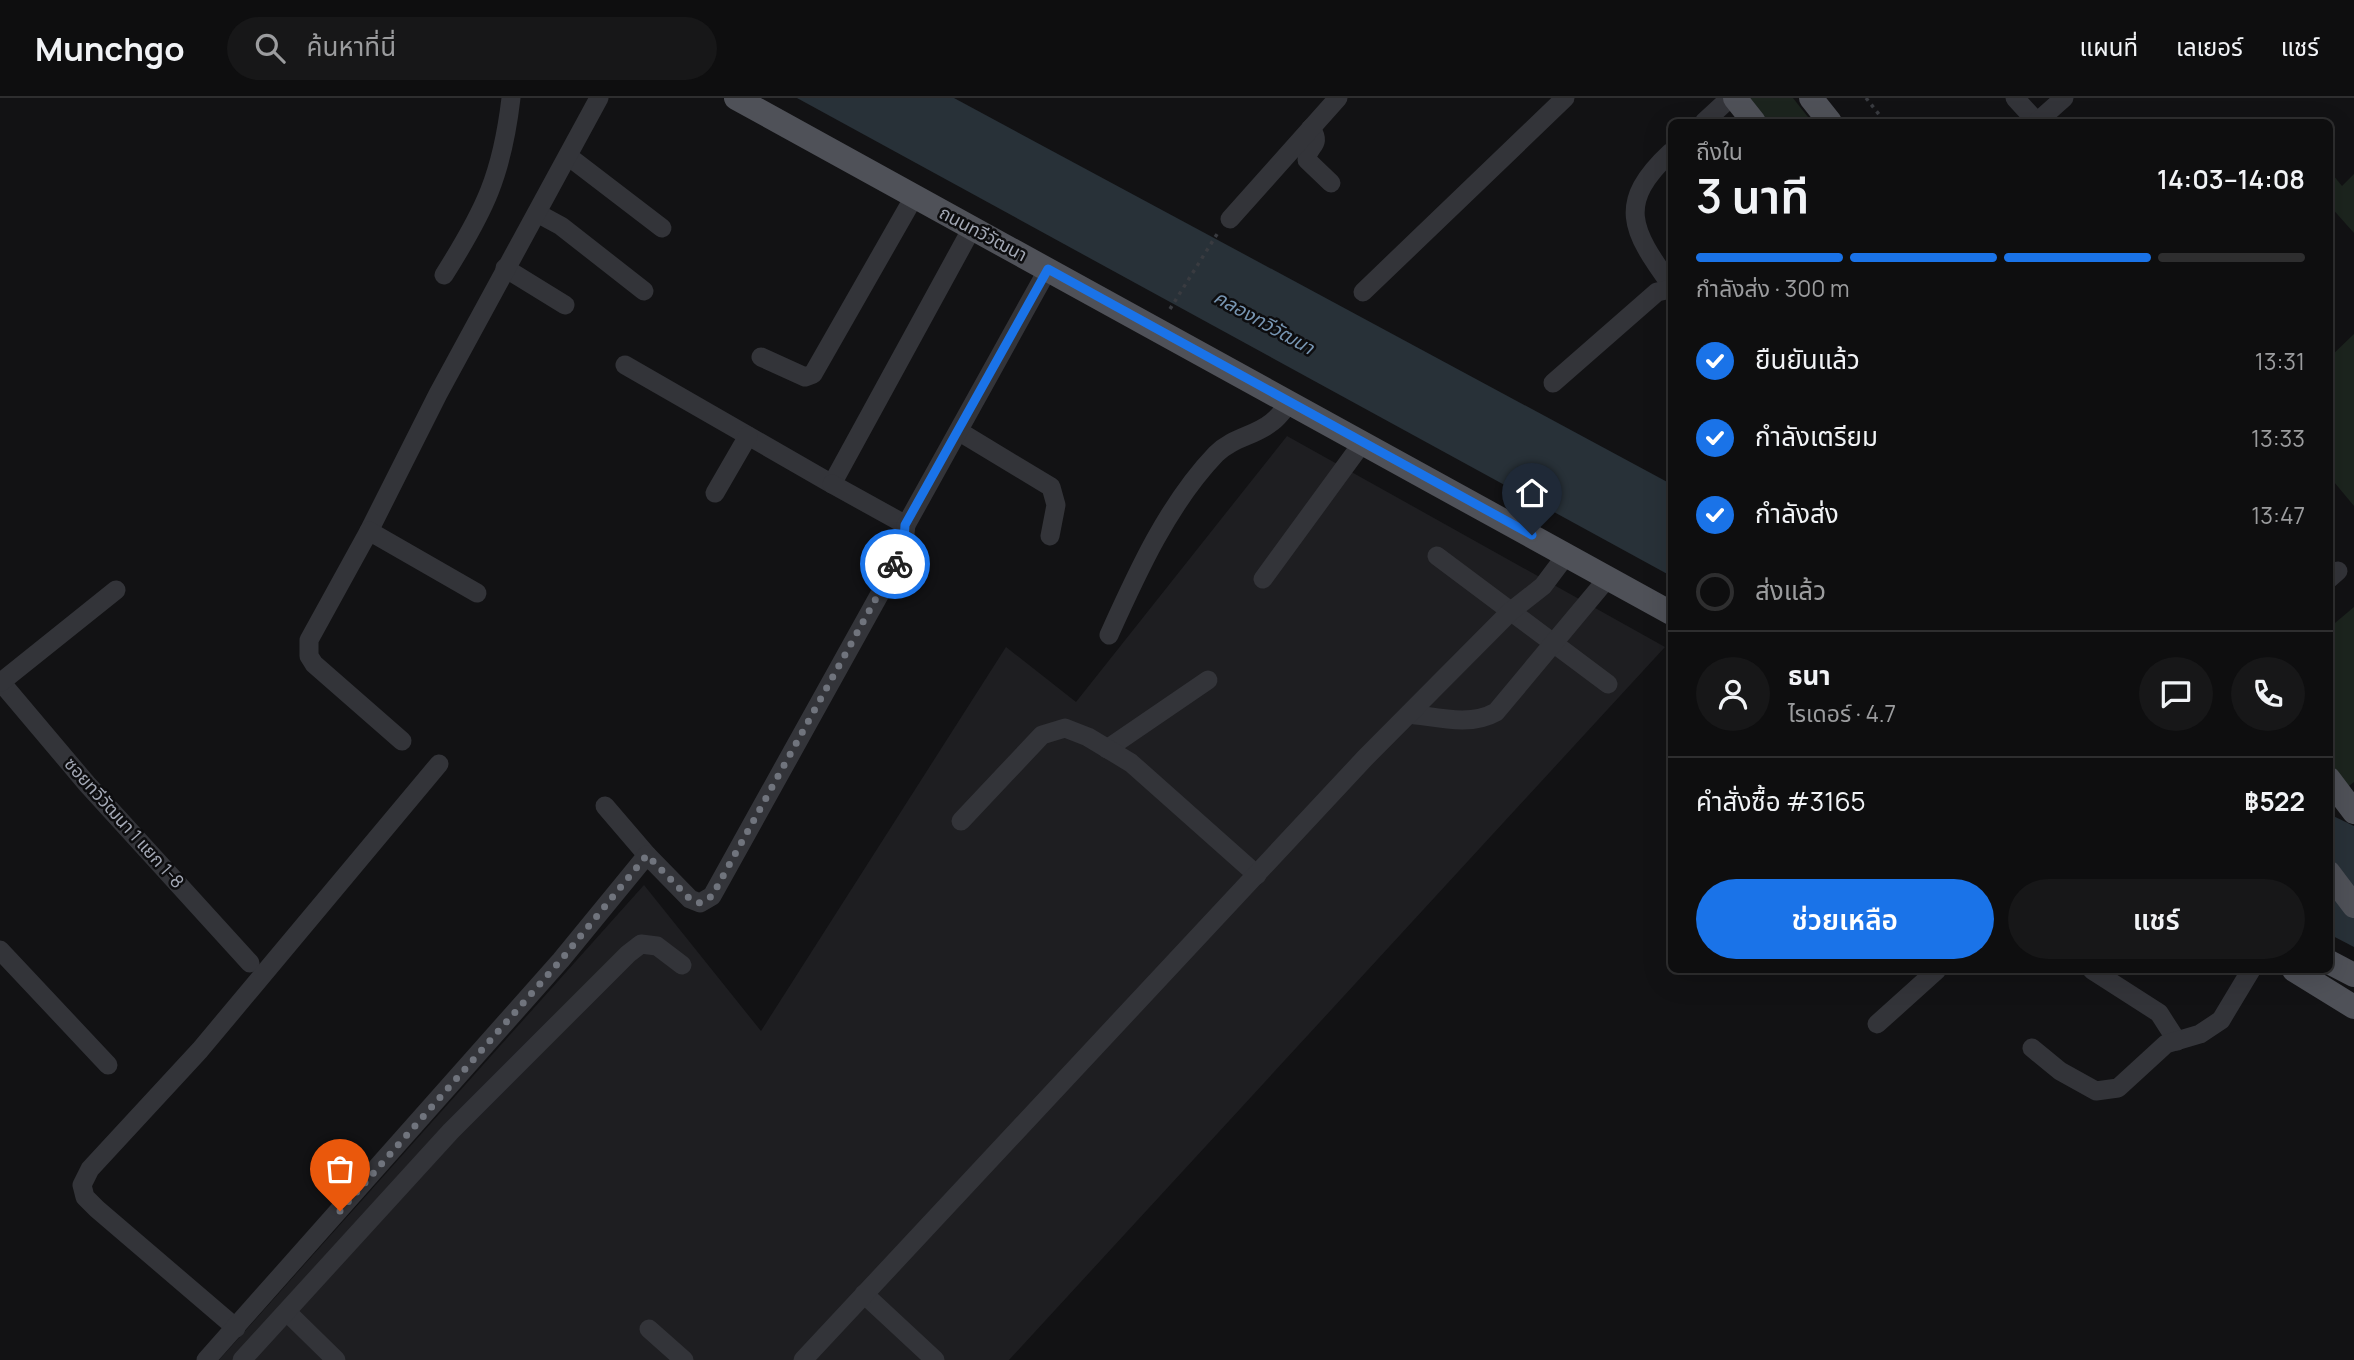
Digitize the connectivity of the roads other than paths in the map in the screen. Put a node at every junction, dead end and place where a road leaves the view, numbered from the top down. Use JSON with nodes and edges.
{"nodes":[{"id":1,"x":512,"y":98,"type":"edge"},
{"id":2,"x":599,"y":98,"type":"edge"},
{"id":3,"x":736,"y":98,"type":"edge"},
{"id":4,"x":1338,"y":98,"type":"edge"},
{"id":5,"x":1565,"y":98,"type":"edge"},
{"id":6,"x":1732,"y":98,"type":"edge"},
{"id":7,"x":1811,"y":98,"type":"edge"},
{"id":8,"x":2015,"y":98,"type":"edge"},
{"id":9,"x":2064,"y":98,"type":"edge"},
{"id":10,"x":1708,"y":119,"type":"edge"},
{"id":11,"x":1751,"y":119,"type":"edge"},
{"id":12,"x":1828,"y":119,"type":"edge"},
{"id":13,"x":2034,"y":119,"type":"edge"},
{"id":14,"x":2040,"y":119,"type":"edge"},
{"id":15,"x":1311,"y":128,"type":"junction"},
{"id":16,"x":1668,"y":155,"type":"edge"},
{"id":17,"x":568,"y":156,"type":"junction"},
{"id":18,"x":1331,"y":183,"type":"dead end"},
{"id":19,"x":914,"y":197,"type":"junction"},
{"id":20,"x":537,"y":213,"type":"junction"},
{"id":21,"x":1225,"y":224,"type":"road end"},
{"id":22,"x":663,"y":228,"type":"dead end"},
{"id":23,"x":972,"y":228,"type":"junction"},
{"id":24,"x":505,"y":268,"type":"junction"},
{"id":25,"x":1048,"y":269,"type":"junction"},
{"id":26,"x":444,"y":275,"type":"dead end"},
{"id":27,"x":1668,"y":282,"type":"edge"},
{"id":28,"x":1668,"y":288,"type":"edge"},
{"id":29,"x":644,"y":291,"type":"dead end"},
{"id":30,"x":1363,"y":292,"type":"dead end"},
{"id":31,"x":565,"y":305,"type":"dead end"},
{"id":32,"x":761,"y":357,"type":"dead end"},
{"id":33,"x":625,"y":365,"type":"dead end"},
{"id":34,"x":1553,"y":383,"type":"dead end"},
{"id":35,"x":1290,"y":402,"type":"junction"},
{"id":36,"x":960,"y":432,"type":"junction"},
{"id":37,"x":748,"y":436,"type":"junction"},
{"id":38,"x":1363,"y":442,"type":"junction"},
{"id":39,"x":832,"y":484,"type":"junction"},
{"id":40,"x":715,"y":493,"type":"dead end"},
{"id":41,"x":905,"y":525,"type":"junction"},
{"id":42,"x":369,"y":531,"type":"junction"},
{"id":43,"x":1050,"y":536,"type":"dead end"},
{"id":44,"x":1567,"y":554,"type":"junction"},
{"id":45,"x":1437,"y":556,"type":"dead end"},
{"id":46,"x":1263,"y":579,"type":"dead end"},
{"id":47,"x":1607,"y":579,"type":"junction"},
{"id":48,"x":116,"y":590,"type":"dead end"},
{"id":49,"x":477,"y":593,"type":"dead end"},
{"id":50,"x":1668,"y":611,"type":"edge"},
{"id":51,"x":1510,"y":612,"type":"junction"},
{"id":52,"x":1110,"y":635,"type":"dead end"},
{"id":53,"x":1553,"y":643,"type":"junction"},
{"id":54,"x":1208,"y":680,"type":"dead end"},
{"id":55,"x":0,"y":682,"type":"edge"},
{"id":56,"x":1608,"y":684,"type":"dead end"},
{"id":57,"x":1409,"y":714,"type":"junction"},
{"id":58,"x":402,"y":741,"type":"dead end"},
{"id":59,"x":1107,"y":748,"type":"junction"},
{"id":60,"x":439,"y":764,"type":"dead end"},
{"id":61,"x":2333,"y":784,"type":"edge"},
{"id":62,"x":605,"y":806,"type":"dead end"},
{"id":63,"x":2354,"y":812,"type":"edge"},
{"id":64,"x":961,"y":821,"type":"dead end"},
{"id":65,"x":647,"y":855,"type":"junction"},
{"id":66,"x":1257,"y":874,"type":"junction"},
{"id":67,"x":2333,"y":878,"type":"edge"},
{"id":68,"x":2354,"y":906,"type":"edge"},
{"id":69,"x":0,"y":950,"type":"edge"},
{"id":70,"x":250,"y":963,"type":"dead end"},
{"id":71,"x":2333,"y":964,"type":"edge"},
{"id":72,"x":682,"y":965,"type":"dead end"},
{"id":73,"x":1934,"y":973,"type":"edge"},
{"id":74,"x":2097,"y":973,"type":"edge"},
{"id":75,"x":2249,"y":973,"type":"edge"},
{"id":76,"x":2299,"y":973,"type":"edge"},
{"id":77,"x":2354,"y":975,"type":"edge"},
{"id":78,"x":2354,"y":1007,"type":"edge"},
{"id":79,"x":1877,"y":1024,"type":"dead end"},
{"id":80,"x":2177,"y":1041,"type":"junction"},
{"id":81,"x":2032,"y":1048,"type":"dead end"},
{"id":82,"x":108,"y":1065,"type":"dead end"},
{"id":83,"x":864,"y":1294,"type":"junction"},
{"id":84,"x":287,"y":1312,"type":"junction"},
{"id":85,"x":236,"y":1328,"type":"junction"},
{"id":86,"x":649,"y":1329,"type":"dead end"},
{"id":87,"x":206,"y":1360,"type":"edge"},
{"id":88,"x":242,"y":1360,"type":"edge"},
{"id":89,"x":336,"y":1360,"type":"edge"},
{"id":90,"x":684,"y":1360,"type":"edge"},
{"id":91,"x":803,"y":1360,"type":"edge"},
{"id":92,"x":935,"y":1360,"type":"edge"}],
"edges":[{"from":1,"to":26,"type":"street"},
{"from":2,"to":17,"type":"street"},
{"from":3,"to":19,"type":"main road","name":"ถนนทวีวัฒนา"},
{"from":4,"to":15,"type":"street"},
{"from":5,"to":30,"type":"street"},
{"from":6,"to":10,"type":"street"},
{"from":6,"to":11,"type":"main road"},
{"from":7,"to":12,"type":"main road"},
{"from":8,"to":13,"type":"street"},
{"from":9,"to":14,"type":"street"},
{"from":15,"to":18,"type":"street"},
{"from":15,"to":21,"type":"street"},
{"from":16,"to":27,"type":"street"},
{"from":17,"to":20,"type":"street"},
{"from":17,"to":22,"type":"street"},
{"from":19,"to":23,"type":"main road","name":"ถนนทวีวัฒนา"},
{"from":19,"to":32,"type":"street"},
{"from":20,"to":24,"type":"street"},
{"from":20,"to":29,"type":"street"},
{"from":23,"to":25,"type":"main road","name":"ถนนทวีวัฒนา"},
{"from":23,"to":39,"type":"street"},
{"from":24,"to":31,"type":"street"},
{"from":24,"to":42,"type":"street"},
{"from":25,"to":35,"type":"main road","name":"ถนนทวีวัฒนา"},
{"from":25,"to":36,"type":"street"},
{"from":28,"to":34,"type":"street"},
{"from":33,"to":37,"type":"street"},
{"from":35,"to":38,"type":"main road","name":"ถนนทวีวัฒนา"},
{"from":35,"to":52,"type":"street"},
{"from":36,"to":41,"type":"street"},
{"from":36,"to":43,"type":"street"},
{"from":37,"to":39,"type":"street"},
{"from":37,"to":40,"type":"street"},
{"from":38,"to":44,"type":"main road","name":"ถนนทวีวัฒนา"},
{"from":38,"to":46,"type":"street"},
{"from":39,"to":41,"type":"street"},
{"from":41,"to":65,"type":"street"},
{"from":42,"to":49,"type":"street"},
{"from":42,"to":58,"type":"street"},
{"from":44,"to":47,"type":"main road","name":"ถนนทวีวัฒนา"},
{"from":44,"to":51,"type":"street"},
{"from":45,"to":51,"type":"street"},
{"from":47,"to":50,"type":"main road","name":"ถนนทวีวัฒนา"},
{"from":47,"to":53,"type":"street"},
{"from":48,"to":55,"type":"street"},
{"from":51,"to":53,"type":"street"},
{"from":51,"to":57,"type":"street"},
{"from":53,"to":56,"type":"street"},
{"from":53,"to":57,"type":"street"},
{"from":54,"to":59,"type":"street"},
{"from":55,"to":70,"type":"street","name":"ซอยทวีวัฒนา 1 แยก 1-8"},
{"from":57,"to":66,"type":"street"},
{"from":59,"to":64,"type":"street"},
{"from":59,"to":66,"type":"street"},
{"from":60,"to":85,"type":"street"},
{"from":61,"to":63,"type":"main road"},
{"from":62,"to":65,"type":"street"},
{"from":65,"to":85,"type":"street"},
{"from":66,"to":83,"type":"street"},
{"from":67,"to":68,"type":"main road"},
{"from":69,"to":82,"type":"street"},
{"from":71,"to":77,"type":"main road"},
{"from":72,"to":84,"type":"street"},
{"from":73,"to":79,"type":"street"},
{"from":74,"to":80,"type":"street"},
{"from":75,"to":80,"type":"street"},
{"from":76,"to":78,"type":"main road"},
{"from":80,"to":81,"type":"street"},
{"from":83,"to":91,"type":"street"},
{"from":83,"to":92,"type":"street"},
{"from":84,"to":88,"type":"street"},
{"from":84,"to":89,"type":"street"},
{"from":85,"to":87,"type":"street"},
{"from":86,"to":90,"type":"street"}]}
